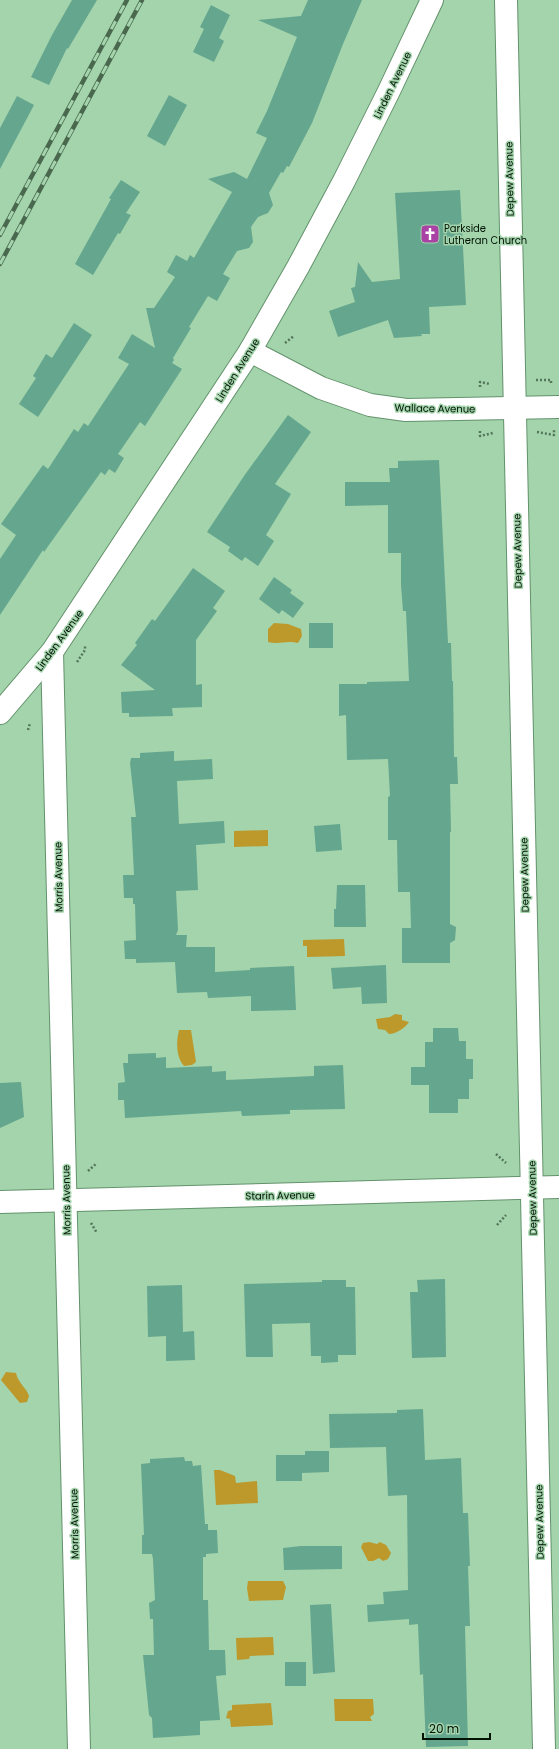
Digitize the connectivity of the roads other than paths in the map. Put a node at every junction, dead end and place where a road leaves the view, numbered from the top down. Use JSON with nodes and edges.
{"nodes":[{"id":1,"x":432,"y":0,"type":"edge"},
{"id":2,"x":506,"y":0,"type":"edge"},
{"id":3,"x":250,"y":351,"type":"junction"},
{"id":4,"x":559,"y":407,"type":"edge"},
{"id":5,"x":514,"y":408,"type":"junction"},
{"id":6,"x":52,"y":652,"type":"junction"},
{"id":7,"x":0,"y":713,"type":"edge"},
{"id":8,"x":559,"y":1187,"type":"edge"},
{"id":9,"x":531,"y":1188,"type":"junction"},
{"id":10,"x":66,"y":1200,"type":"junction"},
{"id":11,"x":0,"y":1202,"type":"edge"},
{"id":12,"x":80,"y":1749,"type":"edge"},
{"id":13,"x":544,"y":1749,"type":"edge"}],
"edges":[{"from":1,"to":3,"type":"street","name":"Linden Avenue"},
{"from":2,"to":5,"type":"street","name":"Depew Avenue"},
{"from":3,"to":5,"type":"street","name":"Wallace Avenue"},
{"from":3,"to":6,"type":"street","name":"Linden Avenue"},
{"from":4,"to":5,"type":"street","name":"Wallace Avenue"},
{"from":5,"to":9,"type":"street","name":"Depew Avenue"},
{"from":6,"to":7,"type":"street","name":"Linden Avenue"},
{"from":6,"to":10,"type":"street","name":"Morris Avenue"},
{"from":8,"to":9,"type":"street","name":"Starin Avenue"},
{"from":9,"to":10,"type":"street","name":"Starin Avenue"},
{"from":9,"to":13,"type":"street","name":"Depew Avenue"},
{"from":10,"to":11,"type":"street","name":"Starin Avenue"},
{"from":10,"to":12,"type":"street","name":"Morris Avenue"}]}
